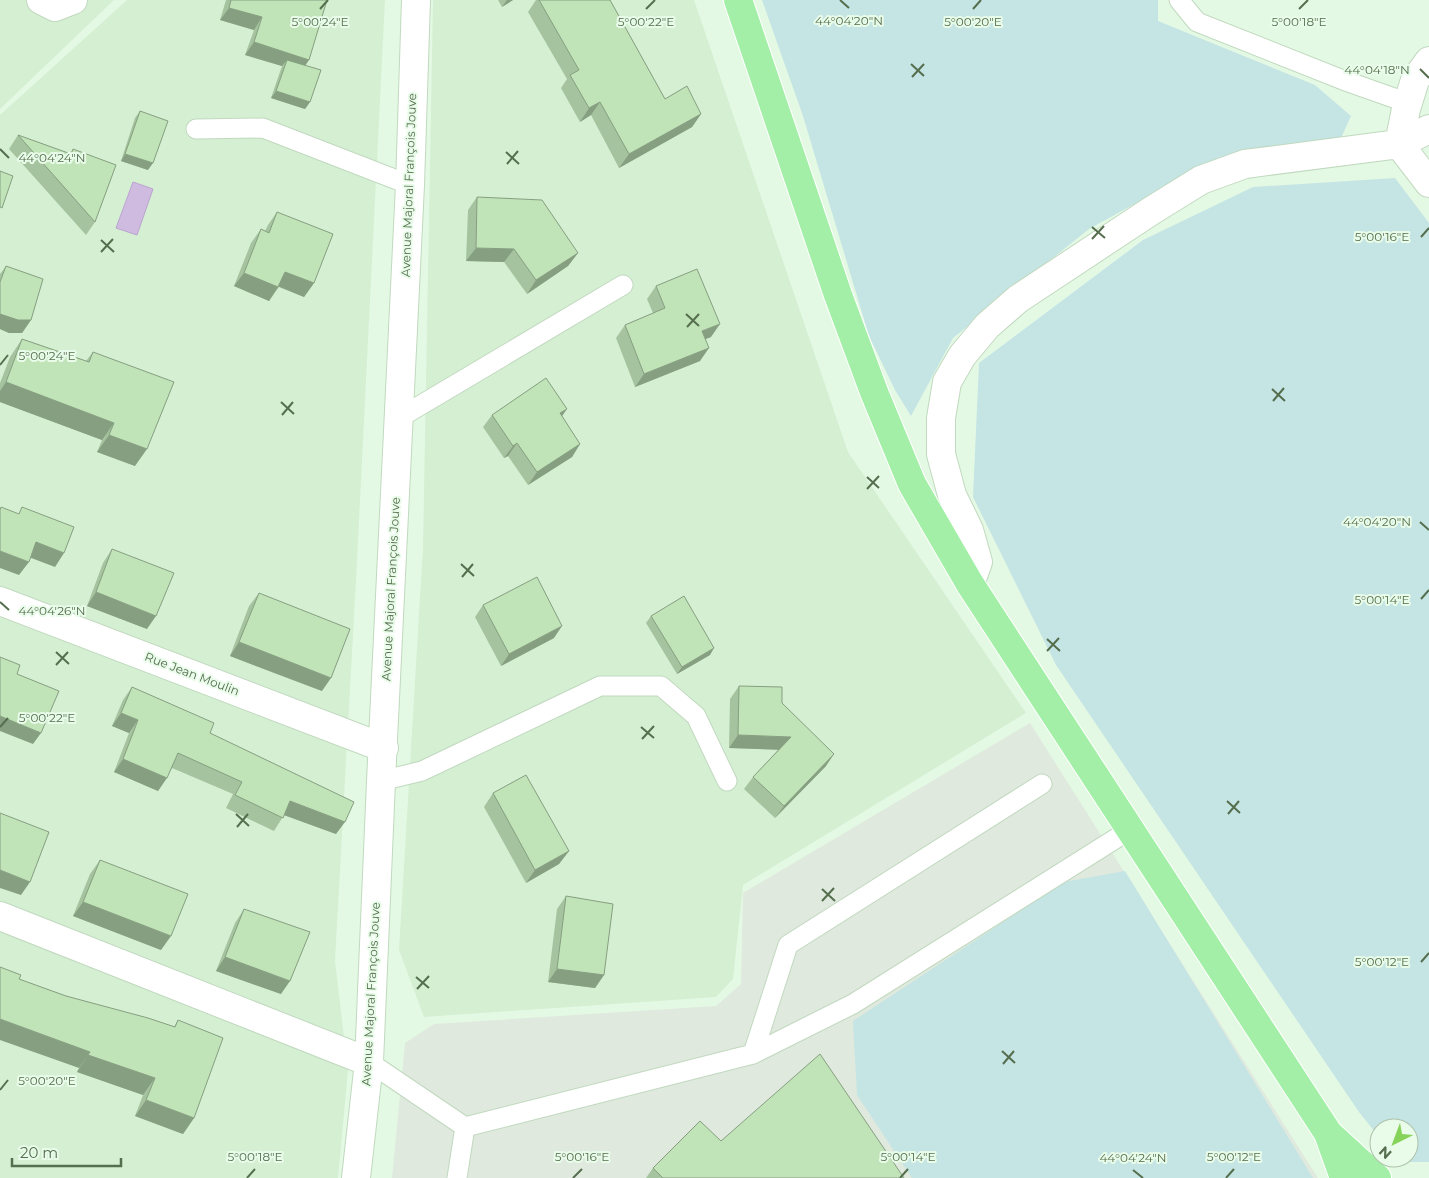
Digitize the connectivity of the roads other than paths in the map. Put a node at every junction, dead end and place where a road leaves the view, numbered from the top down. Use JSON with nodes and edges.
{"nodes":[{"id":1,"x":41,"y":0,"type":"edge"},
{"id":2,"x":73,"y":0,"type":"edge"},
{"id":3,"x":416,"y":0,"type":"edge"},
{"id":4,"x":738,"y":0,"type":"edge"},
{"id":5,"x":1179,"y":0,"type":"edge"},
{"id":6,"x":1429,"y":61,"type":"edge"},
{"id":7,"x":1408,"y":103,"type":"junction"},
{"id":8,"x":196,"y":129,"type":"dead end"},
{"id":9,"x":1429,"y":129,"type":"edge"},
{"id":10,"x":1399,"y":144,"type":"junction"},
{"id":11,"x":1429,"y":183,"type":"edge"},
{"id":12,"x":410,"y":185,"type":"junction"},
{"id":13,"x":623,"y":285,"type":"dead end"},
{"id":14,"x":399,"y":418,"type":"junction"},
{"id":15,"x":970,"y":584,"type":"junction"},
{"id":16,"x":0,"y":601,"type":"edge"},
{"id":17,"x":384,"y":748,"type":"junction"},
{"id":18,"x":381,"y":781,"type":"junction"},
{"id":19,"x":727,"y":781,"type":"dead end"},
{"id":20,"x":1042,"y":784,"type":"dead end"},
{"id":21,"x":1131,"y":829,"type":"junction"},
{"id":22,"x":0,"y":916,"type":"edge"},
{"id":23,"x":753,"y":1054,"type":"junction"},
{"id":24,"x":369,"y":1062,"type":"junction"},
{"id":25,"x":465,"y":1126,"type":"junction"},
{"id":26,"x":1328,"y":1132,"type":"junction"},
{"id":27,"x":356,"y":1178,"type":"edge"},
{"id":28,"x":457,"y":1178,"type":"edge"},
{"id":29,"x":1344,"y":1178,"type":"edge"},
{"id":30,"x":1377,"y":1178,"type":"edge"}],
"edges":[{"from":1,"to":2,"type":"street"},
{"from":3,"to":12,"type":"street","name":"Avenue Majoral François Jouve"},
{"from":4,"to":15,"type":"main road"},
{"from":5,"to":7,"type":"lane"},
{"from":6,"to":7,"type":"street"},
{"from":7,"to":10,"type":"street"},
{"from":8,"to":12,"type":"lane"},
{"from":9,"to":10,"type":"street"},
{"from":10,"to":11,"type":"street"},
{"from":10,"to":15,"type":"street"},
{"from":12,"to":14,"type":"street","name":"Avenue Majoral François Jouve"},
{"from":13,"to":14,"type":"lane"},
{"from":14,"to":17,"type":"street","name":"Avenue Majoral François Jouve"},
{"from":15,"to":21,"type":"main road"},
{"from":16,"to":17,"type":"street","name":"Rue Jean Moulin"},
{"from":17,"to":18,"type":"street","name":"Avenue Majoral François Jouve"},
{"from":18,"to":19,"type":"lane"},
{"from":18,"to":24,"type":"street","name":"Avenue Majoral François Jouve"},
{"from":20,"to":23,"type":"lane"},
{"from":21,"to":23,"type":"lane"},
{"from":21,"to":26,"type":"main road"},
{"from":22,"to":24,"type":"street"},
{"from":23,"to":25,"type":"lane"},
{"from":24,"to":25,"type":"lane"},
{"from":24,"to":27,"type":"street","name":"Avenue Majoral François Jouve"},
{"from":25,"to":28,"type":"lane"},
{"from":26,"to":29,"type":"main road"},
{"from":26,"to":30,"type":"main road"}]}
